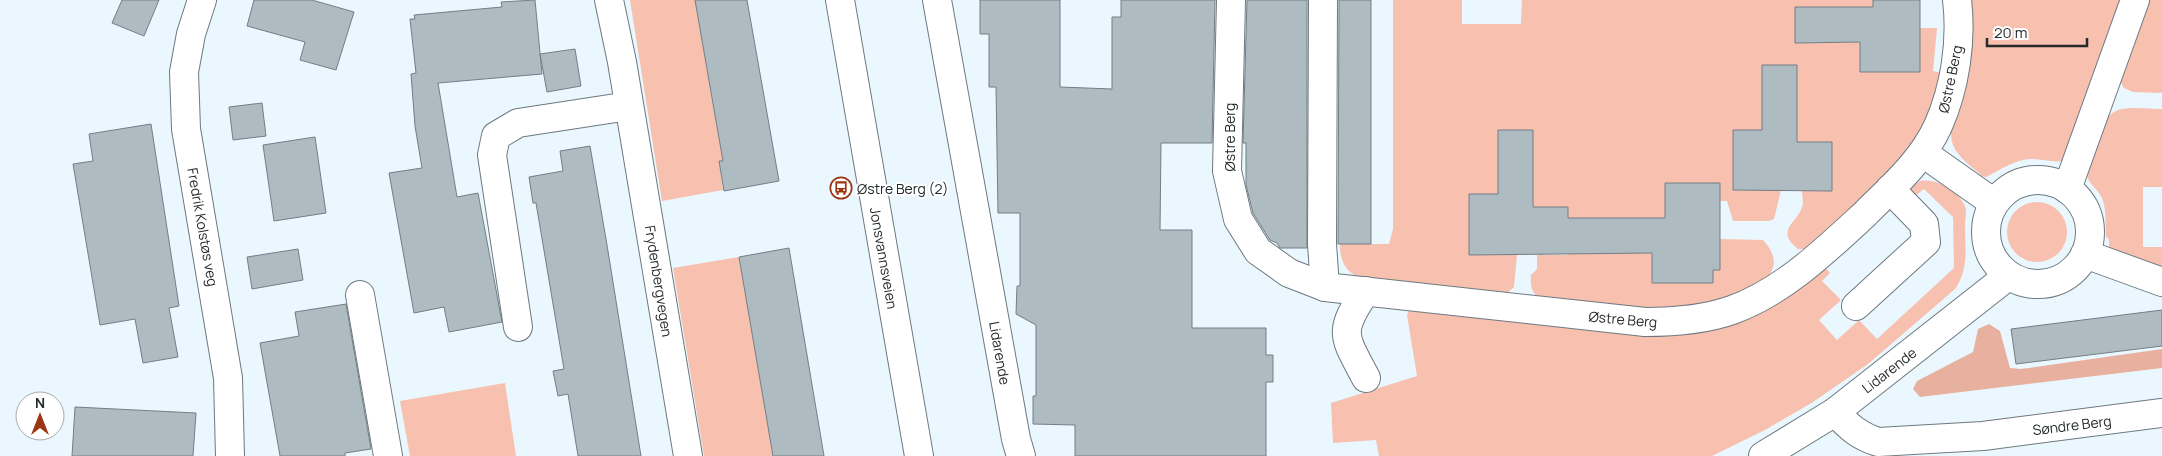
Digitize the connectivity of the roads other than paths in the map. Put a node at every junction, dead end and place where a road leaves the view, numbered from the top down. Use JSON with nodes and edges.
{"nodes":[{"id":1,"x":202,"y":0,"type":"edge"},
{"id":2,"x":609,"y":0,"type":"edge"},
{"id":3,"x":840,"y":0,"type":"edge"},
{"id":4,"x":937,"y":0,"type":"edge"},
{"id":5,"x":1231,"y":0,"type":"edge"},
{"id":6,"x":1323,"y":0,"type":"edge"},
{"id":7,"x":1957,"y":0,"type":"edge"},
{"id":8,"x":2135,"y":0,"type":"edge"},
{"id":9,"x":629,"y":106,"type":"junction"},
{"id":10,"x":1923,"y":153,"type":"junction"},
{"id":11,"x":1890,"y":189,"type":"junction"},
{"id":12,"x":2067,"y":189,"type":"junction"},
{"id":13,"x":1994,"y":203,"type":"junction"},
{"id":14,"x":2085,"y":254,"type":"junction"},
{"id":15,"x":2008,"y":276,"type":"junction"},
{"id":16,"x":2162,"y":282,"type":"edge"},
{"id":17,"x":1325,"y":287,"type":"junction"},
{"id":18,"x":1366,"y":291,"type":"junction"},
{"id":19,"x":360,"y":295,"type":"dead end"},
{"id":20,"x":1856,"y":306,"type":"dead end"},
{"id":21,"x":518,"y":328,"type":"dead end"},
{"id":22,"x":1366,"y":378,"type":"dead end"},
{"id":23,"x":1835,"y":412,"type":"junction"},
{"id":24,"x":2162,"y":413,"type":"edge"},
{"id":25,"x":1983,"y":446,"type":"edge"},
{"id":26,"x":1893,"y":449,"type":"edge"},
{"id":27,"x":230,"y":456,"type":"edge"},
{"id":28,"x":388,"y":456,"type":"edge"},
{"id":29,"x":688,"y":456,"type":"edge"},
{"id":30,"x":919,"y":456,"type":"edge"},
{"id":31,"x":1021,"y":456,"type":"edge"},
{"id":32,"x":1763,"y":456,"type":"edge"}],
"edges":[{"from":1,"to":27,"type":"street","name":"Fredrik Kolstøs veg"},
{"from":2,"to":9,"type":"street","name":"Frydenbergvegen"},
{"from":3,"to":30,"type":"street","name":"Jonsvannsveien"},
{"from":4,"to":31,"type":"street","name":"Lidarende"},
{"from":5,"to":17,"type":"street","name":"Østre Berg"},
{"from":6,"to":17,"type":"street"},
{"from":7,"to":10,"type":"street","name":"Østre Berg"},
{"from":8,"to":12,"type":"street"},
{"from":9,"to":21,"type":"street"},
{"from":9,"to":29,"type":"street","name":"Frydenbergvegen"},
{"from":10,"to":11,"type":"street","name":"Østre Berg"},
{"from":10,"to":13,"type":"street"},
{"from":11,"to":18,"type":"street","name":"Østre Berg"},
{"from":11,"to":20,"type":"street"},
{"from":12,"to":13,"type":"street"},
{"from":12,"to":14,"type":"street"},
{"from":13,"to":15,"type":"street"},
{"from":14,"to":15,"type":"street"},
{"from":14,"to":16,"type":"street"},
{"from":15,"to":23,"type":"street","name":"Lidarende"},
{"from":17,"to":18,"type":"street","name":"Østre Berg"},
{"from":18,"to":22,"type":"street"},
{"from":19,"to":28,"type":"street"},
{"from":23,"to":26,"type":"street","name":"Søndre Berg"},
{"from":23,"to":32,"type":"street","name":"Lidarende"},
{"from":24,"to":25,"type":"street","name":"Søndre Berg"},
{"from":25,"to":26,"type":"street","name":"Søndre Berg"}]}
